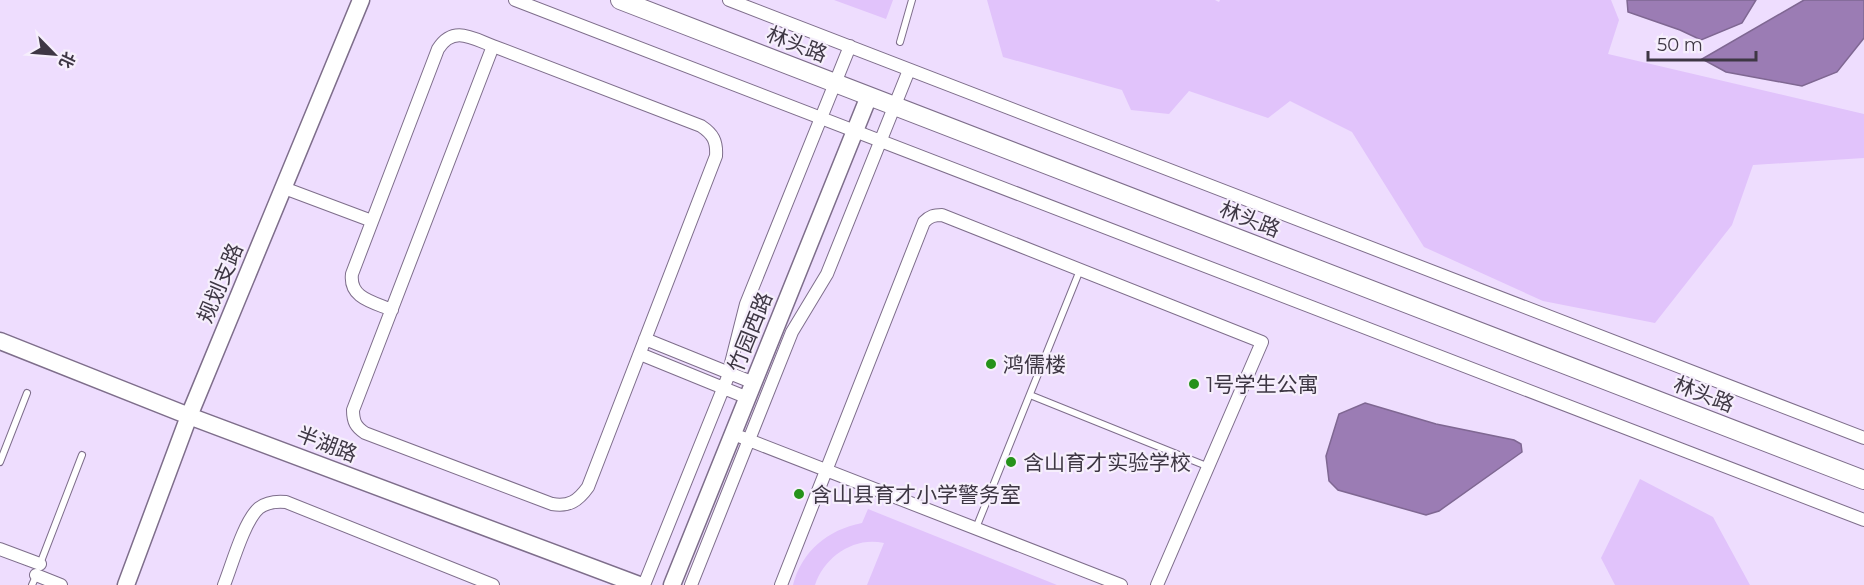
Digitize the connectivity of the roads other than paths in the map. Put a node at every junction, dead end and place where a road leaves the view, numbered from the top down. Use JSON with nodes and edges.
{"nodes":[{"id":1,"x":362,"y":0,"type":"edge"},
{"id":2,"x":515,"y":0,"type":"edge"},
{"id":3,"x":620,"y":0,"type":"edge"},
{"id":4,"x":729,"y":0,"type":"edge"},
{"id":5,"x":912,"y":0,"type":"edge"},
{"id":6,"x":900,"y":42,"type":"dead end"},
{"id":7,"x":493,"y":46,"type":"junction"},
{"id":8,"x":850,"y":46,"type":"junction"},
{"id":9,"x":909,"y":69,"type":"junction"},
{"id":10,"x":835,"y":83,"type":"junction"},
{"id":11,"x":869,"y":96,"type":"junction"},
{"id":12,"x":895,"y":106,"type":"junction"},
{"id":13,"x":821,"y":118,"type":"junction"},
{"id":14,"x":855,"y":131,"type":"junction"},
{"id":15,"x":880,"y":141,"type":"junction"},
{"id":16,"x":284,"y":188,"type":"junction"},
{"id":17,"x":372,"y":221,"type":"junction"},
{"id":18,"x":1080,"y":270,"type":"junction"},
{"id":19,"x":392,"y":310,"type":"junction"},
{"id":20,"x":645,"y":339,"type":"junction"},
{"id":21,"x":0,"y":341,"type":"edge"},
{"id":22,"x":640,"y":354,"type":"junction"},
{"id":23,"x":729,"y":372,"type":"junction"},
{"id":24,"x":723,"y":388,"type":"junction"},
{"id":25,"x":751,"y":390,"type":"junction"},
{"id":26,"x":27,"y":393,"type":"dead end"},
{"id":27,"x":1030,"y":395,"type":"junction"},
{"id":28,"x":189,"y":416,"type":"junction"},
{"id":29,"x":733,"y":434,"type":"junction"},
{"id":30,"x":1864,"y":438,"type":"edge"},
{"id":31,"x":82,"y":455,"type":"dead end"},
{"id":32,"x":0,"y":462,"type":"edge"},
{"id":33,"x":1209,"y":467,"type":"junction"},
{"id":34,"x":826,"y":470,"type":"junction"},
{"id":35,"x":1864,"y":480,"type":"edge"},
{"id":36,"x":1864,"y":520,"type":"edge"},
{"id":37,"x":976,"y":529,"type":"junction"},
{"id":38,"x":0,"y":549,"type":"edge"},
{"id":39,"x":36,"y":575,"type":"edge"},
{"id":40,"x":61,"y":585,"type":"edge"},
{"id":41,"x":126,"y":585,"type":"edge"},
{"id":42,"x":224,"y":585,"type":"edge"},
{"id":43,"x":493,"y":585,"type":"edge"},
{"id":44,"x":639,"y":585,"type":"edge"},
{"id":45,"x":644,"y":585,"type":"edge"},
{"id":46,"x":672,"y":585,"type":"edge"},
{"id":47,"x":691,"y":585,"type":"edge"},
{"id":48,"x":781,"y":585,"type":"edge"},
{"id":49,"x":1120,"y":585,"type":"edge"},
{"id":50,"x":1157,"y":585,"type":"edge"}],
"edges":[{"from":1,"to":16,"type":"street","name":"规划支路"},
{"from":2,"to":13,"type":"street"},
{"from":3,"to":10,"type":"main road","name":"林头路"},
{"from":4,"to":8,"type":"street"},
{"from":5,"to":6,"type":"lane"},
{"from":7,"to":17,"type":"street"},
{"from":7,"to":19,"type":"street"},
{"from":7,"to":20,"type":"street"},
{"from":8,"to":9,"type":"street"},
{"from":8,"to":10,"type":"street"},
{"from":9,"to":12,"type":"street"},
{"from":9,"to":30,"type":"street"},
{"from":10,"to":11,"type":"main road","name":"林头路"},
{"from":10,"to":13,"type":"street"},
{"from":11,"to":12,"type":"main road","name":"林头路"},
{"from":11,"to":14,"type":"street","name":"竹园西路"},
{"from":12,"to":15,"type":"street"},
{"from":12,"to":35,"type":"main road","name":"林头路"},
{"from":13,"to":14,"type":"street"},
{"from":13,"to":23,"type":"street"},
{"from":14,"to":15,"type":"street"},
{"from":14,"to":25,"type":"street","name":"竹园西路"},
{"from":15,"to":36,"type":"street"},
{"from":15,"to":47,"type":"street"},
{"from":16,"to":17,"type":"street"},
{"from":16,"to":28,"type":"street","name":"规划支路"},
{"from":17,"to":19,"type":"street"},
{"from":18,"to":27,"type":"lane"},
{"from":18,"to":33,"type":"street"},
{"from":18,"to":34,"type":"street"},
{"from":19,"to":22,"type":"street"},
{"from":20,"to":22,"type":"street"},
{"from":20,"to":23,"type":"street"},
{"from":21,"to":28,"type":"street","name":"半湖路"},
{"from":22,"to":24,"type":"street"},
{"from":23,"to":24,"type":"street"},
{"from":23,"to":25,"type":"street"},
{"from":24,"to":25,"type":"street"},
{"from":24,"to":45,"type":"street"},
{"from":25,"to":29,"type":"street","name":"竹园西路"},
{"from":26,"to":32,"type":"lane"},
{"from":27,"to":33,"type":"lane"},
{"from":27,"to":37,"type":"lane"},
{"from":28,"to":41,"type":"street","name":"规划支路"},
{"from":28,"to":44,"type":"street","name":"半湖路"},
{"from":29,"to":34,"type":"street"},
{"from":29,"to":46,"type":"street","name":"竹园西路"},
{"from":31,"to":39,"type":"lane"},
{"from":33,"to":50,"type":"street"},
{"from":34,"to":37,"type":"street"},
{"from":34,"to":48,"type":"street"},
{"from":37,"to":49,"type":"street"},
{"from":38,"to":39,"type":"street"},
{"from":39,"to":40,"type":"street"},
{"from":42,"to":43,"type":"street"}]}
